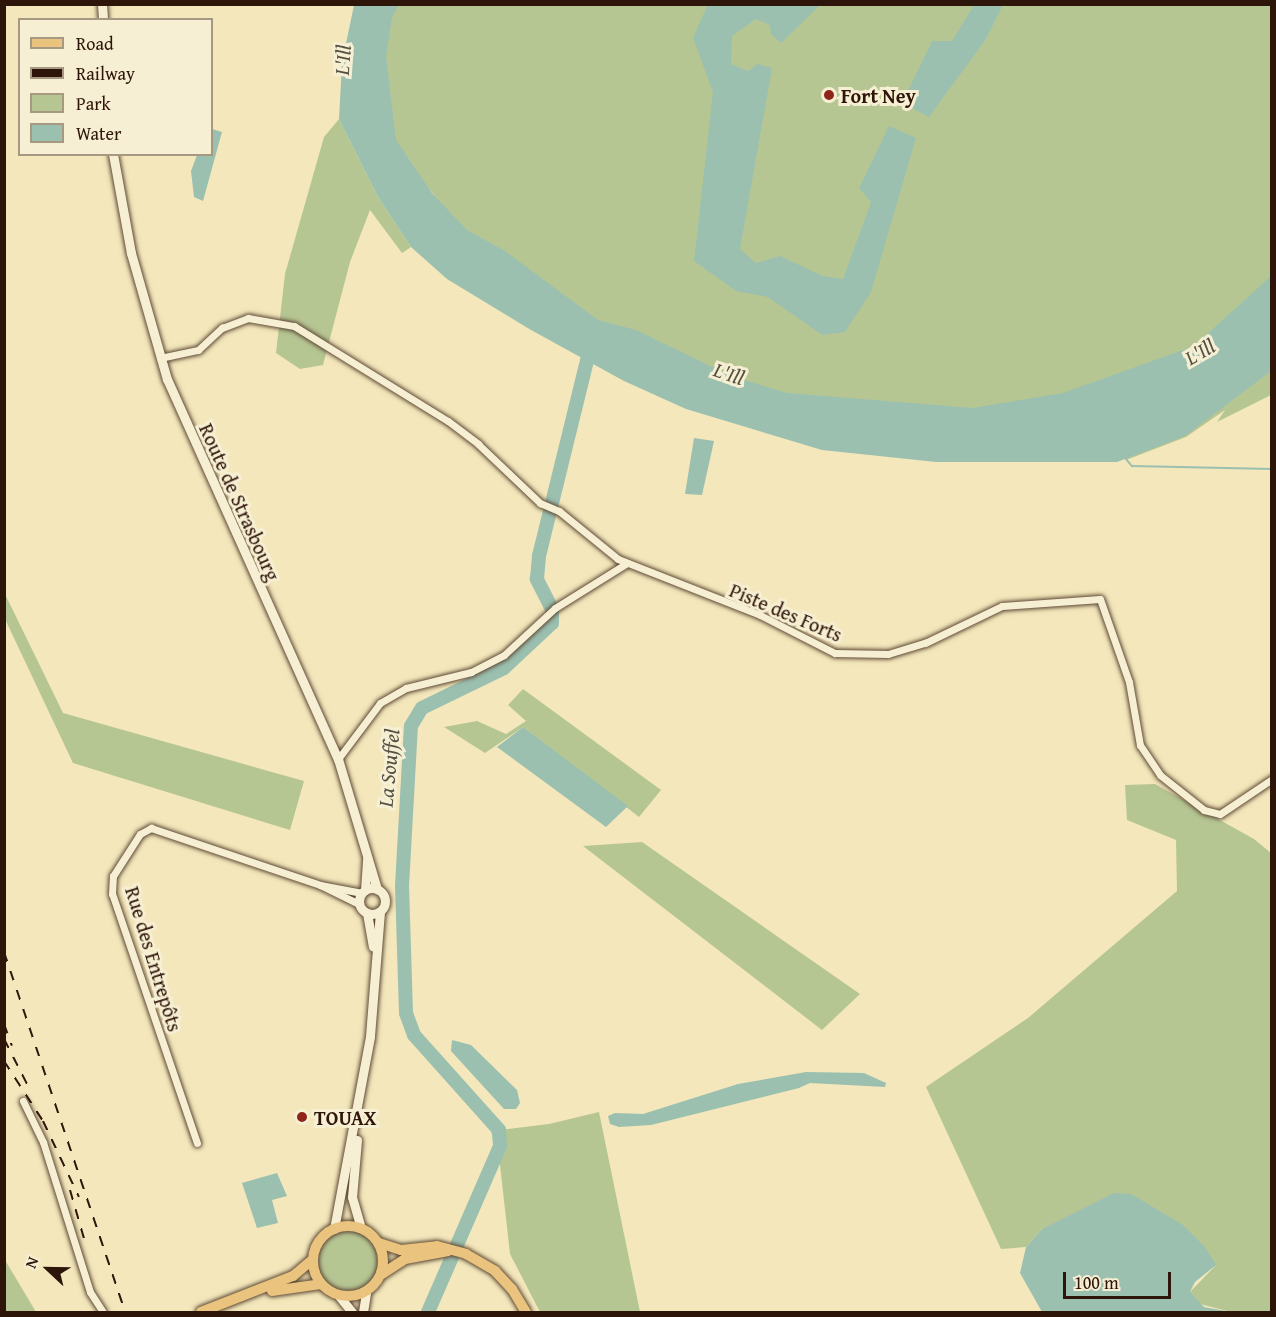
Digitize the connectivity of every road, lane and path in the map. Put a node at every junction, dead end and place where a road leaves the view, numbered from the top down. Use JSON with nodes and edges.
{"nodes":[{"id":1,"x":113,"y":156,"type":"edge"},
{"id":2,"x":160,"y":358,"type":"junction"},
{"id":3,"x":627,"y":563,"type":"junction"},
{"id":4,"x":338,"y":759,"type":"junction"},
{"id":5,"x":1272,"y":779,"type":"edge"},
{"id":6,"x":367,"y":853,"type":"junction"},
{"id":7,"x":320,"y":885,"type":"junction"},
{"id":8,"x":377,"y":890,"type":"junction"},
{"id":9,"x":364,"y":891,"type":"junction"},
{"id":10,"x":359,"y":904,"type":"junction"},
{"id":11,"x":380,"y":911,"type":"junction"},
{"id":12,"x":367,"y":913,"type":"junction"},
{"id":13,"x":376,"y":963,"type":"junction"},
{"id":14,"x":361,"y":1090,"type":"junction"},
{"id":15,"x":23,"y":1101,"type":"dead end"},
{"id":16,"x":197,"y":1143,"type":"dead end"},
{"id":17,"x":361,"y":1228,"type":"junction"},
{"id":18,"x":334,"y":1229,"type":"junction"},
{"id":19,"x":379,"y":1243,"type":"junction"},
{"id":20,"x":451,"y":1250,"type":"junction"},
{"id":21,"x":313,"y":1259,"type":"junction"},
{"id":22,"x":382,"y":1274,"type":"junction"},
{"id":23,"x":321,"y":1284,"type":"junction"},
{"id":24,"x":366,"y":1292,"type":"junction"},
{"id":25,"x":251,"y":1295,"type":"junction"},
{"id":26,"x":339,"y":1296,"type":"junction"},
{"id":27,"x":103,"y":1312,"type":"edge"},
{"id":28,"x":201,"y":1312,"type":"edge"},
{"id":29,"x":352,"y":1312,"type":"edge"},
{"id":30,"x":363,"y":1312,"type":"edge"},
{"id":31,"x":526,"y":1312,"type":"edge"}],
"edges":[{"from":1,"to":2,"type":"main road","name":"Route de Strasbourg"},
{"from":2,"to":3,"type":"street","name":"Piste des Forts"},
{"from":2,"to":4,"type":"main road","name":"Route de Strasbourg"},
{"from":3,"to":4,"type":"street"},
{"from":3,"to":5,"type":"street","name":"Piste des Forts"},
{"from":4,"to":6,"type":"main road","name":"Route de Strasbourg"},
{"from":6,"to":8,"type":"main road","name":"Route de Strasbourg"},
{"from":6,"to":9,"type":"main road"},
{"from":7,"to":9,"type":"street","name":"Rue des Entrepôts"},
{"from":7,"to":10,"type":"street","name":"Rue des Entrepôts"},
{"from":7,"to":16,"type":"street","name":"Rue des Entrepôts"},
{"from":8,"to":9,"type":"main road"},
{"from":8,"to":11,"type":"main road"},
{"from":9,"to":10,"type":"main road"},
{"from":10,"to":12,"type":"main road"},
{"from":11,"to":12,"type":"main road"},
{"from":11,"to":13,"type":"main road"},
{"from":12,"to":13,"type":"main road"},
{"from":13,"to":14,"type":"main road"},
{"from":14,"to":17,"type":"main road"},
{"from":14,"to":18,"type":"main road"},
{"from":15,"to":27,"type":"street"},
{"from":17,"to":18,"type":"main road"},
{"from":17,"to":19,"type":"main road"},
{"from":18,"to":21,"type":"main road"},
{"from":19,"to":20,"type":"main road"},
{"from":19,"to":22,"type":"main road"},
{"from":20,"to":22,"type":"main road"},
{"from":20,"to":31,"type":"main road"},
{"from":21,"to":23,"type":"main road"},
{"from":21,"to":25,"type":"main road"},
{"from":22,"to":24,"type":"main road"},
{"from":23,"to":25,"type":"main road"},
{"from":23,"to":26,"type":"main road"},
{"from":24,"to":26,"type":"main road"},
{"from":24,"to":30,"type":"main road"},
{"from":25,"to":28,"type":"main road"},
{"from":26,"to":29,"type":"main road"}]}
